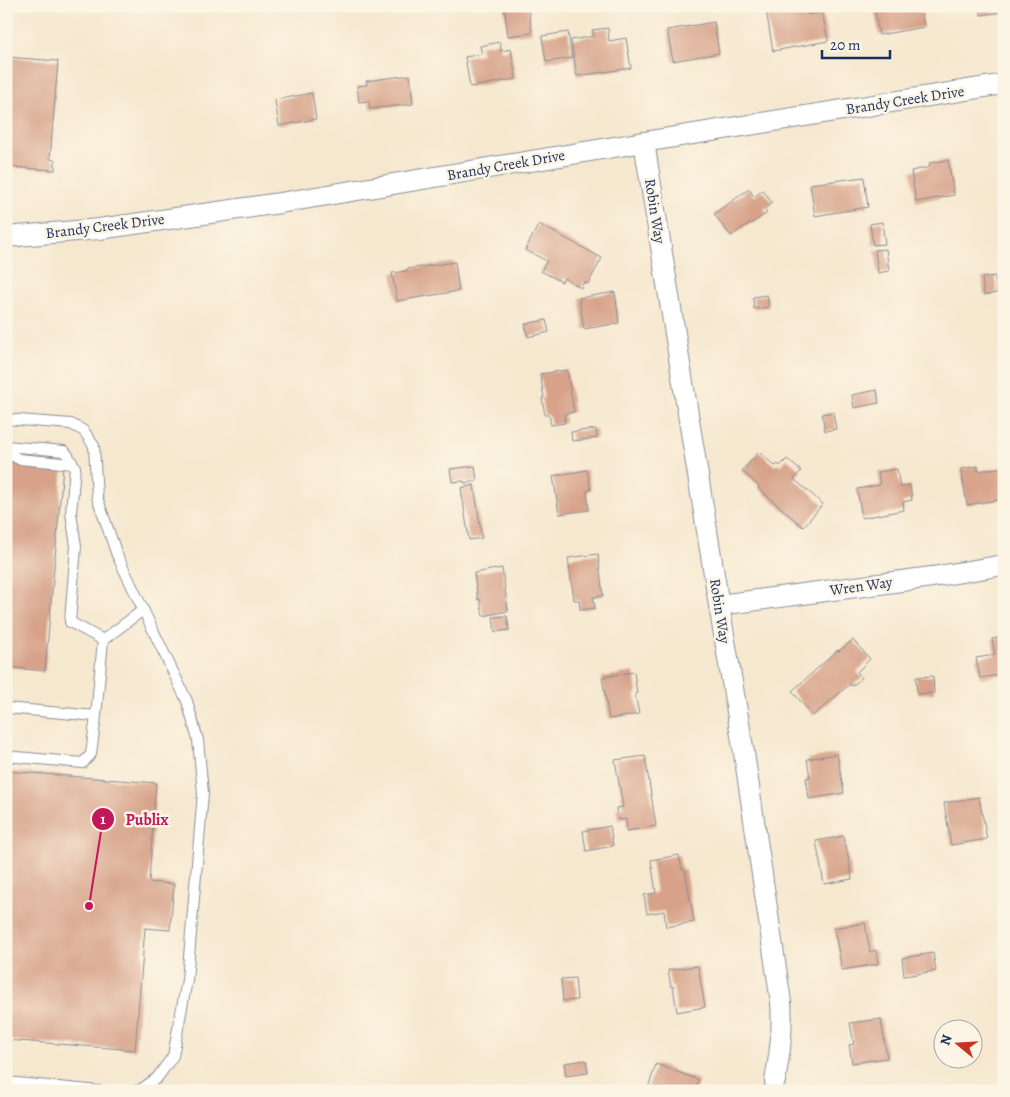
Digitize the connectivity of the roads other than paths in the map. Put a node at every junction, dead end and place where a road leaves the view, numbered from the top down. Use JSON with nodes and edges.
{"nodes":[{"id":1,"x":1004,"y":84,"type":"edge"},
{"id":2,"x":644,"y":142,"type":"junction"},
{"id":3,"x":6,"y":237,"type":"edge"},
{"id":4,"x":6,"y":419,"type":"edge"},
{"id":5,"x":6,"y":446,"type":"edge"},
{"id":6,"x":6,"y":452,"type":"edge"},
{"id":7,"x":73,"y":464,"type":"junction"},
{"id":8,"x":1004,"y":565,"type":"edge"},
{"id":9,"x":718,"y":605,"type":"junction"},
{"id":10,"x":143,"y":610,"type":"junction"},
{"id":11,"x":103,"y":640,"type":"junction"},
{"id":12,"x":6,"y":708,"type":"edge"},
{"id":13,"x":96,"y":716,"type":"junction"},
{"id":14,"x":6,"y":756,"type":"edge"},
{"id":15,"x":6,"y":1082,"type":"edge"},
{"id":16,"x":771,"y":1086,"type":"edge"},
{"id":17,"x":46,"y":1088,"type":"edge"},
{"id":18,"x":100,"y":1091,"type":"edge"},
{"id":19,"x":135,"y":1091,"type":"edge"}],
"edges":[{"from":1,"to":2,"type":"street","name":"Brandy Creek Drive"},
{"from":2,"to":3,"type":"street","name":"Brandy Creek Drive"},
{"from":2,"to":9,"type":"street","name":"Robin Way"},
{"from":4,"to":10,"type":"lane"},
{"from":5,"to":7,"type":"lane"},
{"from":6,"to":7,"type":"lane"},
{"from":7,"to":11,"type":"lane"},
{"from":8,"to":9,"type":"street","name":"Wren Way"},
{"from":9,"to":16,"type":"street","name":"Robin Way"},
{"from":10,"to":11,"type":"lane"},
{"from":10,"to":19,"type":"lane"},
{"from":11,"to":13,"type":"lane"},
{"from":12,"to":13,"type":"lane"},
{"from":13,"to":14,"type":"lane"},
{"from":15,"to":17,"type":"lane"},
{"from":17,"to":18,"type":"lane"}]}
